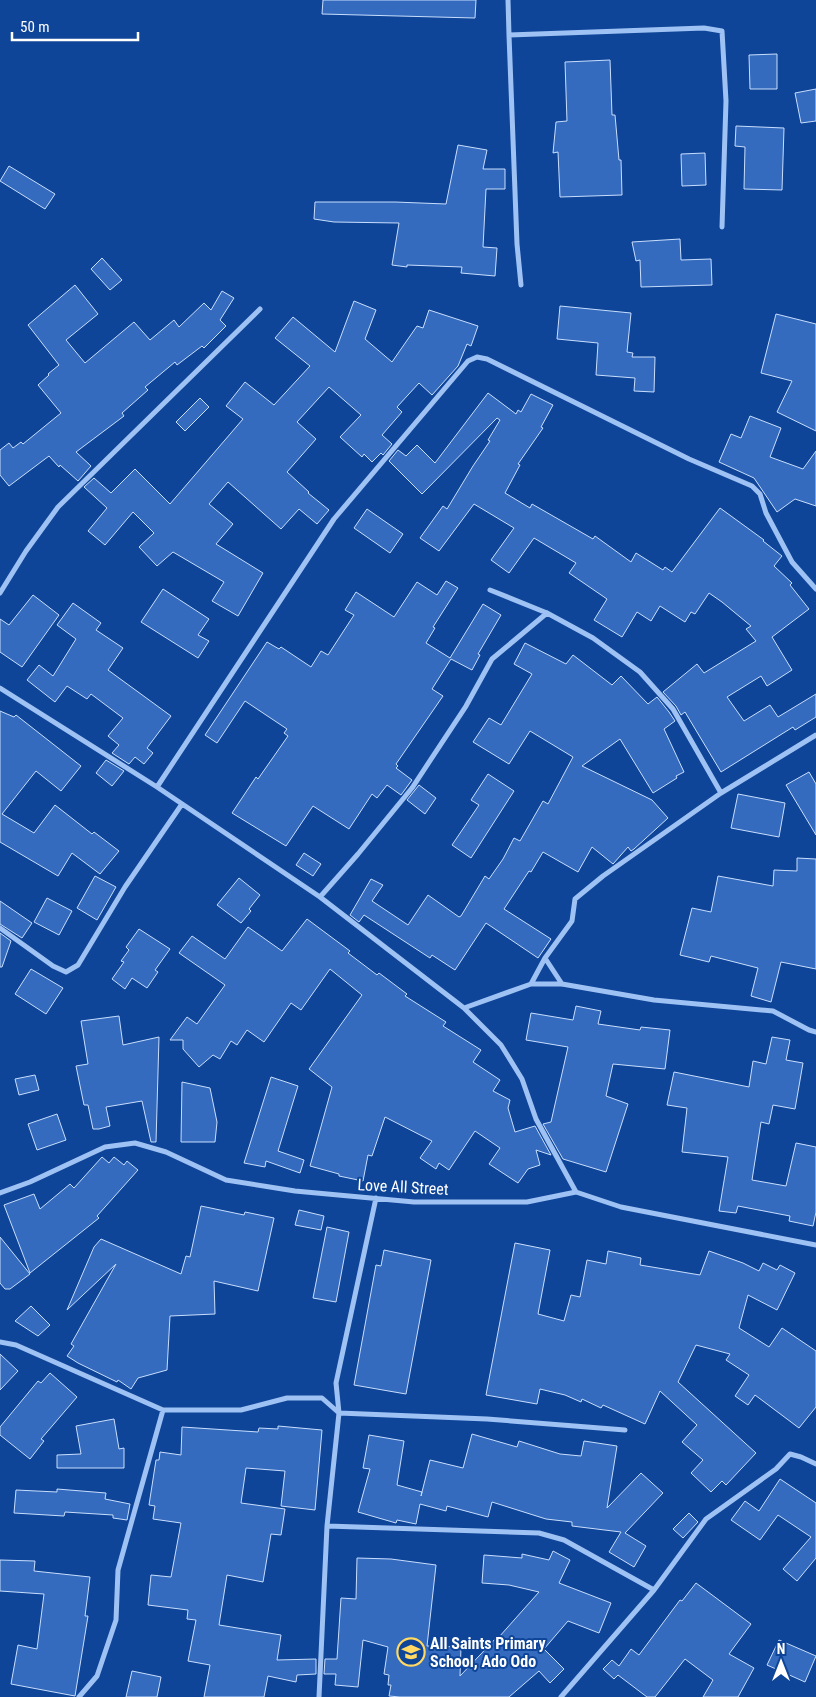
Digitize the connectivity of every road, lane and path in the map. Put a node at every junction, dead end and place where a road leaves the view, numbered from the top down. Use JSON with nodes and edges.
{"nodes":[{"id":1,"x":508,"y":0,"type":"edge"},
{"id":2,"x":509,"y":35,"type":"junction"},
{"id":3,"x":722,"y":227,"type":"dead end"},
{"id":4,"x":521,"y":285,"type":"dead end"},
{"id":5,"x":260,"y":309,"type":"dead end"},
{"id":6,"x":816,"y":589,"type":"edge"},
{"id":7,"x":490,"y":590,"type":"dead end"},
{"id":8,"x":0,"y":593,"type":"edge"},
{"id":9,"x":547,"y":613,"type":"junction"},
{"id":10,"x":0,"y":688,"type":"edge"},
{"id":11,"x":816,"y":735,"type":"edge"},
{"id":12,"x":157,"y":787,"type":"junction"},
{"id":13,"x":721,"y":793,"type":"junction"},
{"id":14,"x":182,"y":804,"type":"junction"},
{"id":15,"x":320,"y":897,"type":"junction"},
{"id":16,"x":0,"y":928,"type":"edge"},
{"id":17,"x":545,"y":958,"type":"junction"},
{"id":18,"x":531,"y":984,"type":"junction"},
{"id":19,"x":562,"y":984,"type":"junction"},
{"id":20,"x":464,"y":1008,"type":"junction"},
{"id":21,"x":816,"y":1032,"type":"edge"},
{"id":22,"x":576,"y":1192,"type":"junction"},
{"id":23,"x":0,"y":1193,"type":"edge"},
{"id":24,"x":376,"y":1198,"type":"junction"},
{"id":25,"x":816,"y":1245,"type":"edge"},
{"id":26,"x":0,"y":1342,"type":"edge"},
{"id":27,"x":162,"y":1410,"type":"junction"},
{"id":28,"x":340,"y":1413,"type":"junction"},
{"id":29,"x":625,"y":1430,"type":"dead end"},
{"id":30,"x":816,"y":1464,"type":"edge"},
{"id":31,"x":327,"y":1526,"type":"junction"},
{"id":32,"x":654,"y":1590,"type":"junction"},
{"id":33,"x":79,"y":1697,"type":"edge"},
{"id":34,"x":319,"y":1697,"type":"edge"},
{"id":35,"x":561,"y":1697,"type":"edge"}],
"edges":[{"from":1,"to":2,"type":"street"},
{"from":2,"to":3,"type":"street"},
{"from":2,"to":4,"type":"street"},
{"from":5,"to":8,"type":"street"},
{"from":6,"to":12,"type":"street"},
{"from":7,"to":9,"type":"street"},
{"from":9,"to":13,"type":"street"},
{"from":9,"to":15,"type":"street"},
{"from":10,"to":12,"type":"street"},
{"from":11,"to":13,"type":"street"},
{"from":12,"to":14,"type":"street"},
{"from":13,"to":17,"type":"street"},
{"from":14,"to":15,"type":"street"},
{"from":14,"to":16,"type":"street"},
{"from":15,"to":20,"type":"street"},
{"from":17,"to":18,"type":"street"},
{"from":17,"to":19,"type":"street"},
{"from":18,"to":19,"type":"street"},
{"from":18,"to":20,"type":"street"},
{"from":19,"to":21,"type":"street"},
{"from":20,"to":22,"type":"street"},
{"from":22,"to":24,"type":"street","name":"Love All Street"},
{"from":22,"to":25,"type":"street","name":"Love All Street"},
{"from":23,"to":24,"type":"street","name":"Love All Street"},
{"from":24,"to":28,"type":"street"},
{"from":26,"to":27,"type":"street"},
{"from":27,"to":28,"type":"street"},
{"from":27,"to":33,"type":"street"},
{"from":28,"to":29,"type":"street"},
{"from":28,"to":31,"type":"street"},
{"from":30,"to":32,"type":"street"},
{"from":31,"to":32,"type":"street"},
{"from":31,"to":34,"type":"street"},
{"from":32,"to":35,"type":"street"}]}
